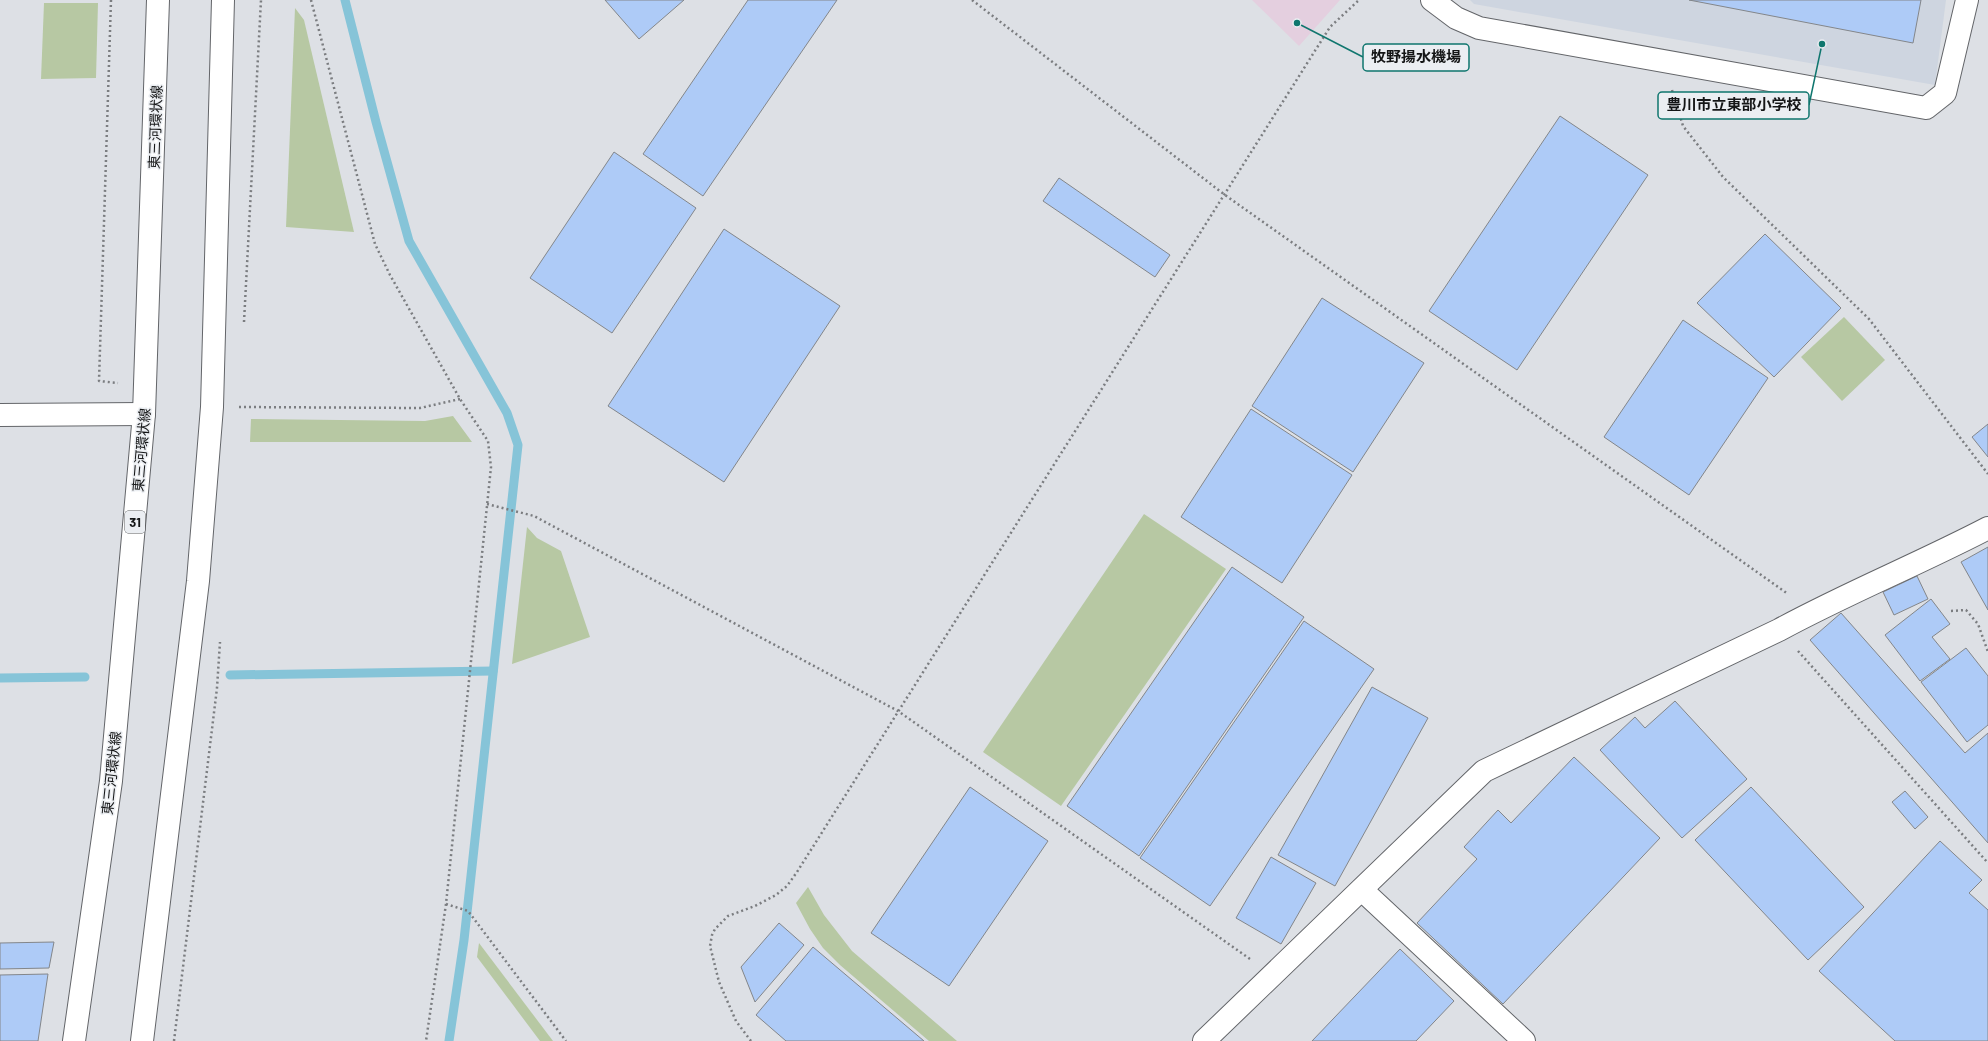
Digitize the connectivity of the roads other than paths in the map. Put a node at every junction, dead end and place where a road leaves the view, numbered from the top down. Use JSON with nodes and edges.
{"nodes":[{"id":1,"x":158,"y":0,"type":"edge"},
{"id":2,"x":223,"y":0,"type":"edge"},
{"id":3,"x":1432,"y":0,"type":"edge"},
{"id":4,"x":1967,"y":0,"type":"edge"},
{"id":5,"x":144,"y":414,"type":"junction"},
{"id":6,"x":0,"y":415,"type":"edge"},
{"id":7,"x":1988,"y":528,"type":"edge"},
{"id":8,"x":1362,"y":890,"type":"junction"},
{"id":9,"x":74,"y":1041,"type":"edge"},
{"id":10,"x":142,"y":1041,"type":"edge"},
{"id":11,"x":1204,"y":1041,"type":"edge"},
{"id":12,"x":1524,"y":1041,"type":"edge"}],
"edges":[{"from":1,"to":5,"type":"main road","name":"東三河環状線","number":"31"},
{"from":2,"to":10,"type":"main road"},
{"from":3,"to":4,"type":"main road"},
{"from":5,"to":6,"type":"main road"},
{"from":5,"to":9,"type":"main road","name":"東三河環状線","number":"31"},
{"from":7,"to":8,"type":"main road"},
{"from":8,"to":11,"type":"main road"},
{"from":8,"to":12,"type":"main road"}]}
